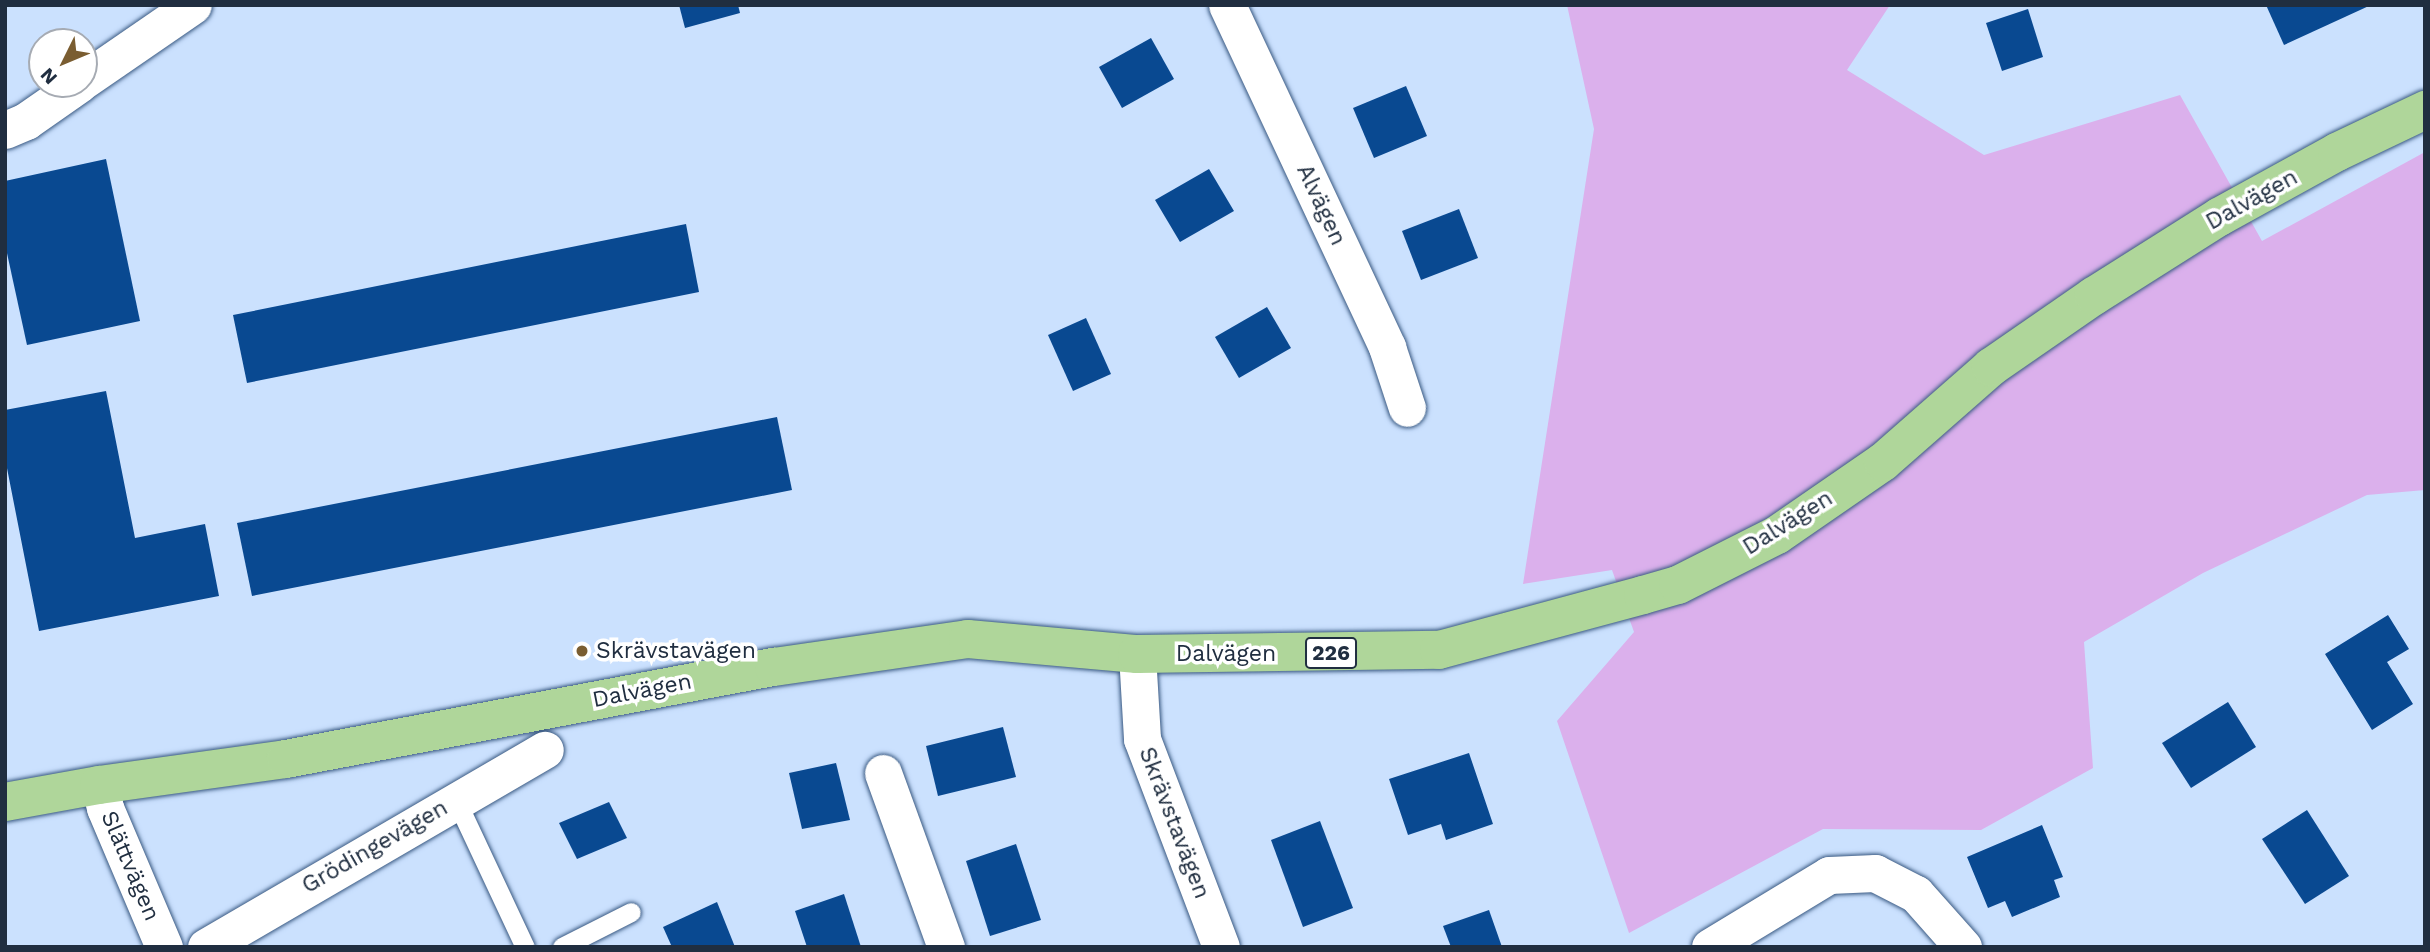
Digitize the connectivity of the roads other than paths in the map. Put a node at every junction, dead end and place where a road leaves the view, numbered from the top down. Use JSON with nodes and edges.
{"nodes":[{"id":1,"x":193,"y":5,"type":"edge"},
{"id":2,"x":1227,"y":5,"type":"edge"},
{"id":3,"x":98,"y":70,"type":"edge"},
{"id":4,"x":59,"y":98,"type":"edge"},
{"id":5,"x":2425,"y":110,"type":"edge"},
{"id":6,"x":5,"y":130,"type":"edge"},
{"id":7,"x":1407,"y":408,"type":"dead end"},
{"id":8,"x":1137,"y":654,"type":"junction"},
{"id":9,"x":545,"y":750,"type":"dead end"},
{"id":10,"x":883,"y":773,"type":"dead end"},
{"id":11,"x":5,"y":785,"type":"edge"},
{"id":12,"x":99,"y":785,"type":"junction"},
{"id":13,"x":456,"y":800,"type":"junction"},
{"id":14,"x":5,"y":802,"type":"edge"},
{"id":15,"x":631,"y":912,"type":"dead end"},
{"id":16,"x":164,"y":947,"type":"edge"},
{"id":17,"x":206,"y":947,"type":"edge"},
{"id":18,"x":525,"y":947,"type":"edge"},
{"id":19,"x":562,"y":947,"type":"edge"},
{"id":20,"x":946,"y":947,"type":"edge"},
{"id":21,"x":1221,"y":947,"type":"edge"},
{"id":22,"x":1710,"y":947,"type":"edge"},
{"id":23,"x":1963,"y":947,"type":"edge"}],
"edges":[{"from":1,"to":3,"type":"street"},
{"from":2,"to":7,"type":"street","name":"Alvägen"},
{"from":4,"to":6,"type":"street"},
{"from":5,"to":8,"type":"main road","name":"Dalvägen","number":"226"},
{"from":8,"to":12,"type":"main road","name":"Dalvägen","number":"226"},
{"from":8,"to":21,"type":"street","name":"Skrävstavägen"},
{"from":9,"to":13,"type":"street","name":"Grödingevägen"},
{"from":10,"to":20,"type":"street"},
{"from":11,"to":12,"type":"main road","name":"Dalvägen"},
{"from":12,"to":14,"type":"main road","name":"Dalvägen","number":"226"},
{"from":12,"to":16,"type":"street","name":"Slättvägen"},
{"from":13,"to":17,"type":"street","name":"Grödingevägen"},
{"from":13,"to":18,"type":"lane"},
{"from":15,"to":19,"type":"lane"},
{"from":22,"to":23,"type":"street"}]}
